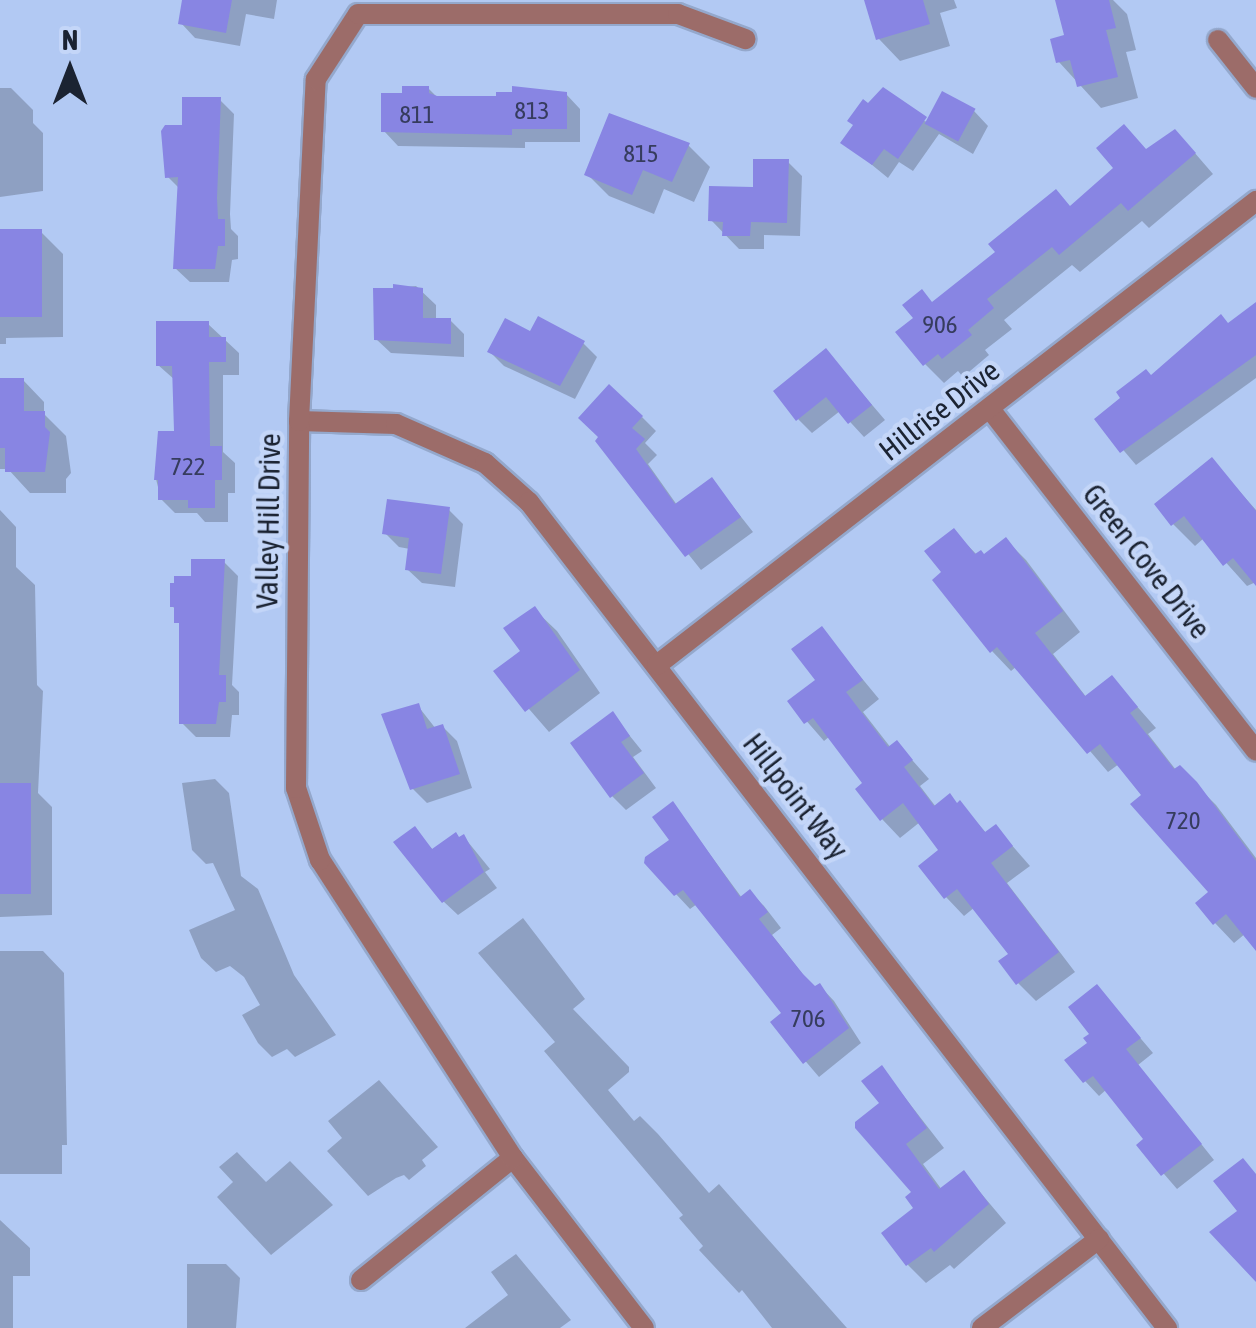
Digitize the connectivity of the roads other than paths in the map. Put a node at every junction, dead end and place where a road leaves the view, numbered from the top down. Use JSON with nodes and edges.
{"nodes":[{"id":1,"x":745,"y":39,"type":"dead end"},
{"id":2,"x":1218,"y":40,"type":"dead end"},
{"id":3,"x":1256,"y":88,"type":"edge"},
{"id":4,"x":1256,"y":201,"type":"edge"},
{"id":5,"x":990,"y":409,"type":"junction"},
{"id":6,"x":299,"y":421,"type":"junction"},
{"id":7,"x":658,"y":665,"type":"junction"},
{"id":8,"x":1256,"y":751,"type":"edge"},
{"id":9,"x":512,"y":1158,"type":"junction"},
{"id":10,"x":1099,"y":1239,"type":"junction"},
{"id":11,"x":360,"y":1280,"type":"dead end"},
{"id":12,"x":644,"y":1328,"type":"edge"},
{"id":13,"x":982,"y":1328,"type":"edge"},
{"id":14,"x":1167,"y":1328,"type":"edge"}],
"edges":[{"from":1,"to":6,"type":"street","name":"Valley Hill Drive"},
{"from":2,"to":3,"type":"street"},
{"from":4,"to":5,"type":"street","name":"Hillrise Drive"},
{"from":5,"to":7,"type":"street","name":"Hillrise Drive"},
{"from":5,"to":8,"type":"street","name":"Green Cove Drive"},
{"from":6,"to":7,"type":"street","name":"Hillpoint Way"},
{"from":6,"to":9,"type":"street","name":"Valley Hill Drive"},
{"from":7,"to":10,"type":"street","name":"Hillpoint Way"},
{"from":9,"to":11,"type":"street"},
{"from":9,"to":12,"type":"street","name":"Valley Hill Drive"},
{"from":10,"to":13,"type":"street"},
{"from":10,"to":14,"type":"street","name":"Hillpoint Way"}]}
